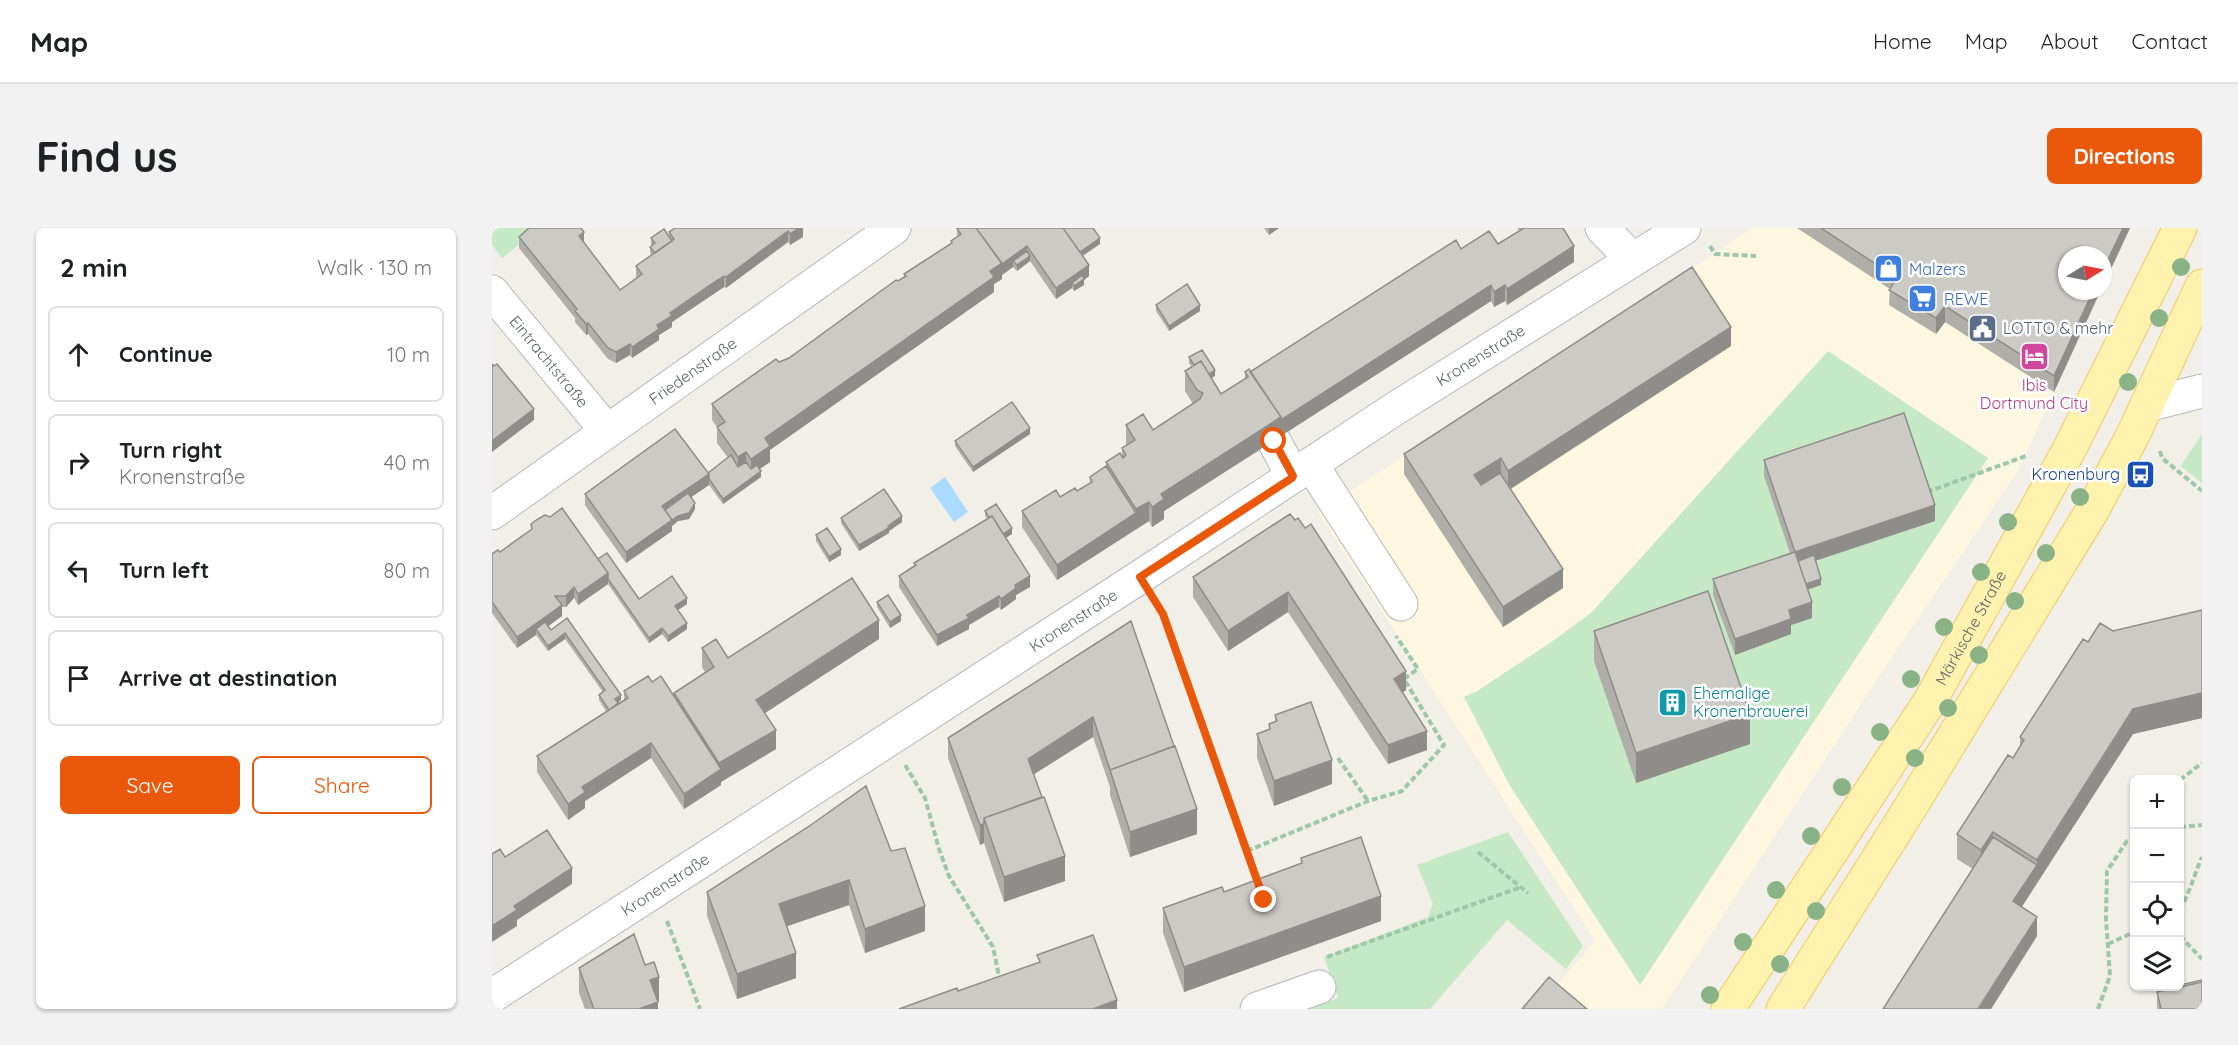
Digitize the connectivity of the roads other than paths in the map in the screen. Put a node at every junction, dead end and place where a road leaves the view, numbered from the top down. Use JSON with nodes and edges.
{"nodes":[{"id":1,"x":894,"y":228,"type":"edge"},
{"id":2,"x":1602,"y":228,"type":"edge"},
{"id":3,"x":2180,"y":228,"type":"edge"},
{"id":4,"x":1696,"y":236,"type":"edge"},
{"id":5,"x":1632,"y":259,"type":"junction"},
{"id":6,"x":2202,"y":286,"type":"edge"},
{"id":7,"x":492,"y":292,"type":"edge"},
{"id":8,"x":2202,"y":391,"type":"edge"},
{"id":9,"x":2147,"y":405,"type":"junction"},
{"id":10,"x":607,"y":430,"type":"junction"},
{"id":11,"x":1274,"y":441,"type":"edge"},
{"id":12,"x":1302,"y":470,"type":"junction"},
{"id":13,"x":492,"y":513,"type":"edge"},
{"id":14,"x":1397,"y":617,"type":"road end"},
{"id":15,"x":1323,"y":972,"type":"road end"},
{"id":16,"x":492,"y":996,"type":"edge"},
{"id":17,"x":1257,"y":1009,"type":"edge"},
{"id":18,"x":1728,"y":1009,"type":"edge"},
{"id":19,"x":1783,"y":1009,"type":"edge"}],
"edges":[{"from":1,"to":10,"type":"street","name":"Friedenstraße"},
{"from":2,"to":5,"type":"street"},
{"from":3,"to":18,"type":"main road","name":"Märkische Straße"},
{"from":4,"to":5,"type":"street","name":"Kronenstraße"},
{"from":5,"to":12,"type":"street","name":"Kronenstraße"},
{"from":6,"to":9,"type":"main road"},
{"from":7,"to":10,"type":"street","name":"Eintrachtstraße"},
{"from":8,"to":9,"type":"street"},
{"from":9,"to":19,"type":"main road"},
{"from":10,"to":13,"type":"street","name":"Friedenstraße"},
{"from":11,"to":12,"type":"street"},
{"from":12,"to":14,"type":"street"},
{"from":12,"to":16,"type":"street","name":"Kronenstraße"},
{"from":15,"to":17,"type":"street"}]}
